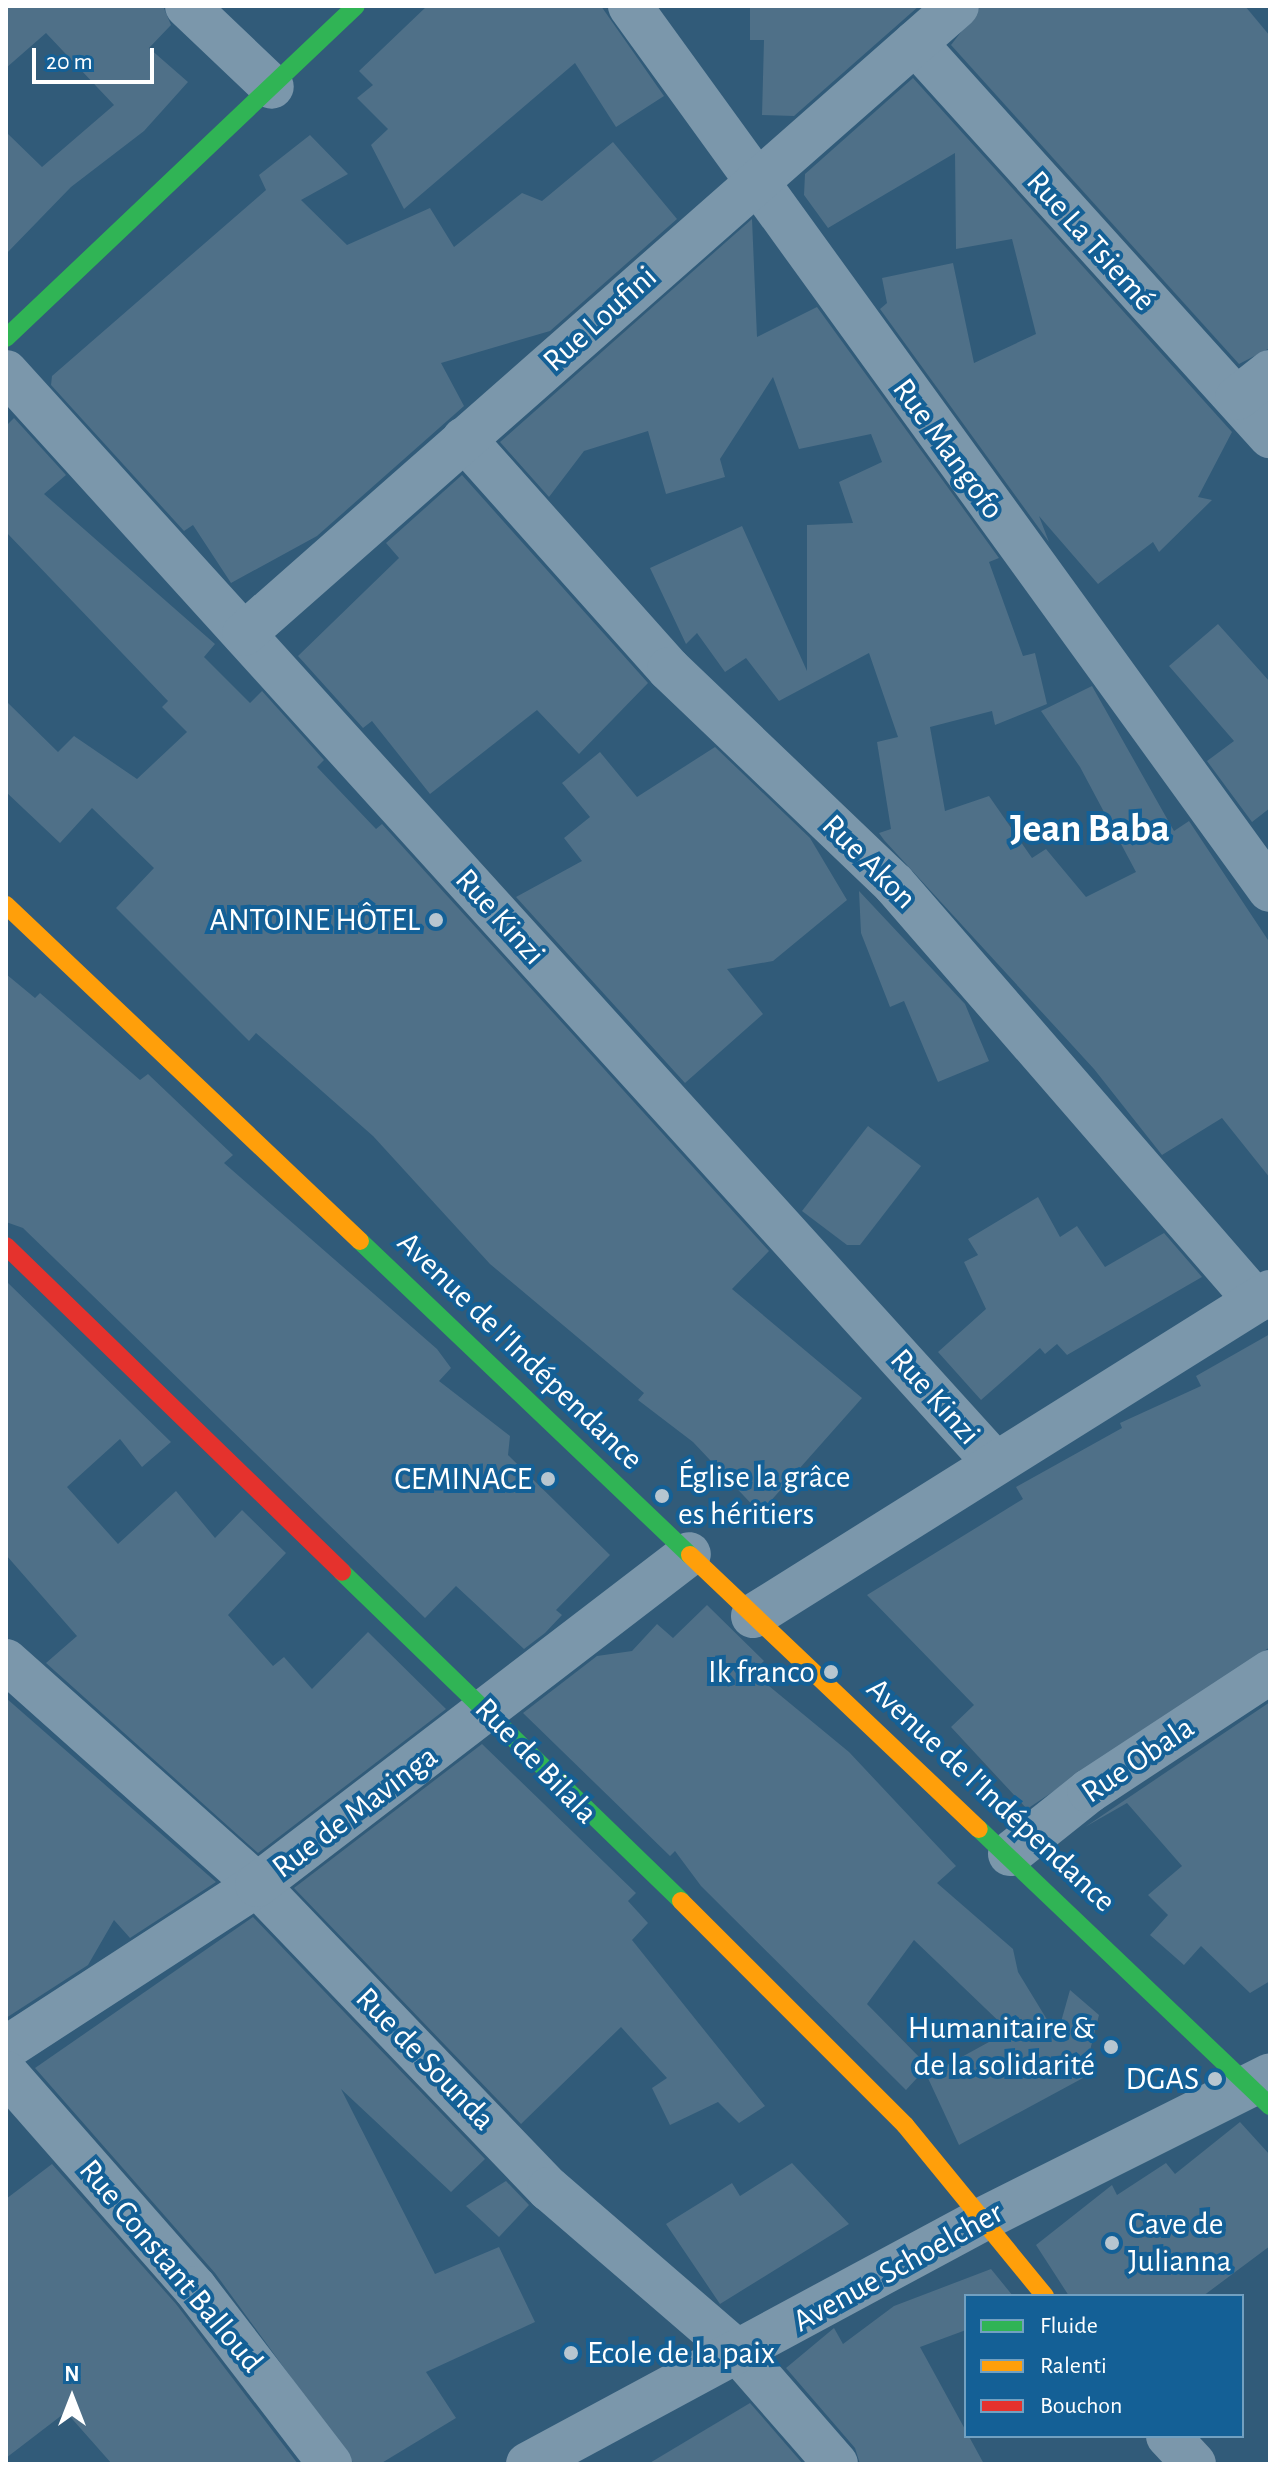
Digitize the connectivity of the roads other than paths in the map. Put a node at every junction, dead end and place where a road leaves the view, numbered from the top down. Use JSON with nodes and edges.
{"nodes":[{"id":1,"x":187,"y":6,"type":"edge"},
{"id":2,"x":356,"y":6,"type":"edge"},
{"id":3,"x":630,"y":6,"type":"edge"},
{"id":4,"x":957,"y":6,"type":"edge"},
{"id":5,"x":915,"y":43,"type":"junction"},
{"id":6,"x":272,"y":87,"type":"junction"},
{"id":7,"x":754,"y":182,"type":"junction"},
{"id":8,"x":11,"y":323,"type":"edge"},
{"id":9,"x":6,"y":372,"type":"edge"},
{"id":10,"x":1253,"y":385,"type":"edge"},
{"id":11,"x":1270,"y":436,"type":"edge"},
{"id":12,"x":464,"y":439,"type":"junction"},
{"id":13,"x":244,"y":634,"type":"junction"},
{"id":14,"x":1270,"y":890,"type":"edge"},
{"id":15,"x":6,"y":905,"type":"edge"},
{"id":16,"x":6,"y":1246,"type":"edge"},
{"id":17,"x":1263,"y":1297,"type":"edge"},
{"id":18,"x":995,"y":1463,"type":"junction"},
{"id":19,"x":689,"y":1554,"type":"junction"},
{"id":20,"x":753,"y":1616,"type":"junction"},
{"id":21,"x":6,"y":1661,"type":"edge"},
{"id":22,"x":1270,"y":1672,"type":"edge"},
{"id":23,"x":489,"y":1712,"type":"junction"},
{"id":24,"x":1010,"y":1854,"type":"junction"},
{"id":25,"x":257,"y":1885,"type":"junction"},
{"id":26,"x":6,"y":2048,"type":"edge"},
{"id":27,"x":6,"y":2073,"type":"edge"},
{"id":28,"x":1263,"y":2089,"type":"edge"},
{"id":29,"x":981,"y":2220,"type":"junction"},
{"id":30,"x":1043,"y":2294,"type":"edge"},
{"id":31,"x":740,"y":2354,"type":"junction"},
{"id":32,"x":1170,"y":2438,"type":"edge"},
{"id":33,"x":330,"y":2464,"type":"edge"},
{"id":34,"x":528,"y":2464,"type":"edge"},
{"id":35,"x":836,"y":2464,"type":"edge"},
{"id":36,"x":1194,"y":2464,"type":"edge"}],
"edges":[{"from":1,"to":6,"type":"street"},
{"from":2,"to":6,"type":"street"},
{"from":3,"to":7,"type":"street","name":"Rue Mangofo"},
{"from":4,"to":5,"type":"street","name":"Rue Loufini"},
{"from":5,"to":7,"type":"street","name":"Rue Loufini"},
{"from":5,"to":10,"type":"street","name":"Rue La Tsiemé"},
{"from":6,"to":8,"type":"street"},
{"from":7,"to":12,"type":"street","name":"Rue Loufini"},
{"from":7,"to":14,"type":"street","name":"Rue Mangofo"},
{"from":9,"to":13,"type":"street","name":"Rue Kinzi"},
{"from":10,"to":11,"type":"street","name":"Rue La Tsiemé"},
{"from":12,"to":13,"type":"street","name":"Rue Loufini"},
{"from":12,"to":17,"type":"street","name":"Rue Akon"},
{"from":13,"to":18,"type":"street","name":"Rue Kinzi"},
{"from":15,"to":19,"type":"street","name":"Avenue de l'Indépendance"},
{"from":16,"to":23,"type":"street","name":"Rue de Bilala"},
{"from":17,"to":18,"type":"street"},
{"from":18,"to":20,"type":"street"},
{"from":19,"to":20,"type":"street","name":"Avenue de l'Indépendance"},
{"from":19,"to":23,"type":"street","name":"Rue de Mavinga"},
{"from":20,"to":24,"type":"street","name":"Avenue de l'Indépendance"},
{"from":21,"to":25,"type":"street","name":"Rue de Sounda"},
{"from":22,"to":24,"type":"street","name":"Rue Obala"},
{"from":23,"to":25,"type":"street","name":"Rue de Mavinga"},
{"from":23,"to":29,"type":"street","name":"Rue de Bilala"},
{"from":24,"to":28,"type":"street","name":"Avenue de l'Indépendance"},
{"from":25,"to":26,"type":"street","name":"Rue de Mavinga"},
{"from":25,"to":31,"type":"street","name":"Rue de Sounda"},
{"from":27,"to":33,"type":"street","name":"Rue Constant Balloud"},
{"from":28,"to":29,"type":"street","name":"Avenue Schoelcher"},
{"from":29,"to":30,"type":"street","name":"Rue de Bilala"},
{"from":29,"to":31,"type":"street","name":"Avenue Schoelcher"},
{"from":31,"to":34,"type":"street","name":"Avenue Schoelcher"},
{"from":31,"to":35,"type":"street","name":"Rue de Sounda"},
{"from":32,"to":36,"type":"street"}]}
